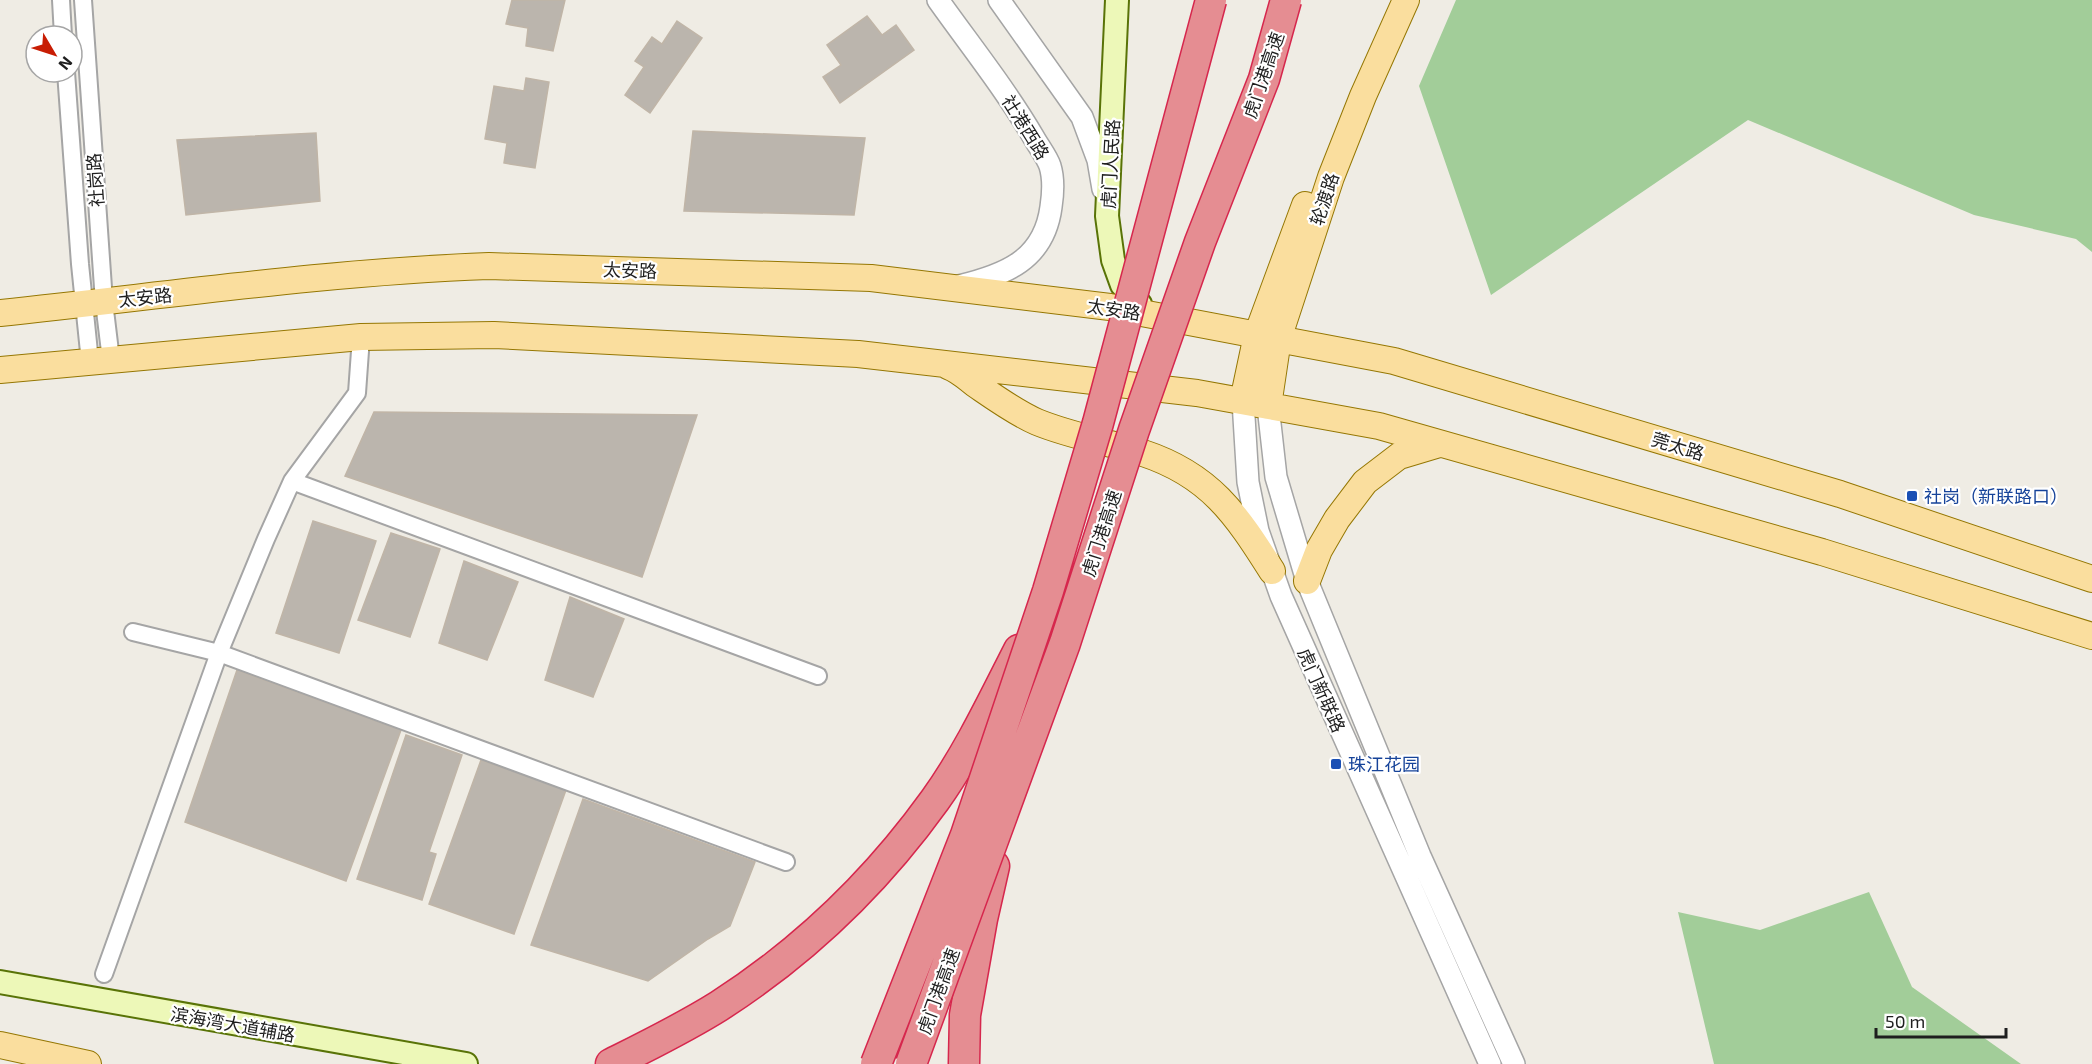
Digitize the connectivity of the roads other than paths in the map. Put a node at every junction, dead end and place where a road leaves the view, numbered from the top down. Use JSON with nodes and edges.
{"nodes":[{"id":1,"x":61,"y":0,"type":"edge"},
{"id":2,"x":83,"y":0,"type":"edge"},
{"id":3,"x":938,"y":0,"type":"edge"},
{"id":4,"x":999,"y":0,"type":"edge"},
{"id":5,"x":1117,"y":0,"type":"edge"},
{"id":6,"x":1211,"y":0,"type":"edge"},
{"id":7,"x":1286,"y":0,"type":"edge"},
{"id":8,"x":1388,"y":0,"type":"edge"},
{"id":9,"x":1406,"y":0,"type":"edge"},
{"id":10,"x":62,"y":24,"type":"edge"},
{"id":11,"x":67,"y":84,"type":"edge"},
{"id":12,"x":1107,"y":216,"type":"junction"},
{"id":13,"x":951,"y":288,"type":"junction"},
{"id":14,"x":94,"y":303,"type":"junction"},
{"id":15,"x":0,"y":313,"type":"edge"},
{"id":16,"x":1150,"y":315,"type":"junction"},
{"id":17,"x":361,"y":337,"type":"junction"},
{"id":18,"x":1267,"y":337,"type":"junction"},
{"id":19,"x":100,"y":361,"type":"junction"},
{"id":20,"x":939,"y":363,"type":"junction"},
{"id":21,"x":0,"y":370,"type":"edge"},
{"id":22,"x":1243,"y":401,"type":"junction"},
{"id":23,"x":1268,"y":406,"type":"junction"},
{"id":24,"x":1440,"y":444,"type":"junction"},
{"id":25,"x":292,"y":481,"type":"junction"},
{"id":26,"x":1272,"y":570,"type":"junction"},
{"id":27,"x":2092,"y":579,"type":"edge"},
{"id":28,"x":1307,"y":581,"type":"junction"},
{"id":29,"x":1048,"y":591,"type":"junction"},
{"id":30,"x":133,"y":632,"type":"dead end"},
{"id":31,"x":2092,"y":636,"type":"edge"},
{"id":32,"x":219,"y":653,"type":"junction"},
{"id":33,"x":818,"y":676,"type":"dead end"},
{"id":34,"x":1009,"y":799,"type":"junction"},
{"id":35,"x":786,"y":862,"type":"dead end"},
{"id":36,"x":104,"y":974,"type":"dead end"},
{"id":37,"x":0,"y":982,"type":"edge"},
{"id":38,"x":965,"y":1015,"type":"junction"},
{"id":39,"x":0,"y":1046,"type":"edge"},
{"id":40,"x":88,"y":1064,"type":"edge"},
{"id":41,"x":466,"y":1064,"type":"edge"},
{"id":42,"x":611,"y":1064,"type":"edge"},
{"id":43,"x":876,"y":1064,"type":"edge"},
{"id":44,"x":910,"y":1064,"type":"edge"},
{"id":45,"x":957,"y":1064,"type":"edge"},
{"id":46,"x":963,"y":1064,"type":"edge"},
{"id":47,"x":1490,"y":1064,"type":"edge"},
{"id":48,"x":1514,"y":1064,"type":"edge"}],
"edges":[{"from":1,"to":10,"type":"street"},
{"from":2,"to":14,"type":"street","name":"社岗路"},
{"from":3,"to":13,"type":"street","name":"社港西路"},
{"from":4,"to":12,"type":"street"},
{"from":5,"to":12,"type":"main road","name":"虎门人民路"},
{"from":6,"to":29,"type":"highway","name":"虎门港高速","bridge":true},
{"from":7,"to":34,"type":"highway","name":"虎门港高速","bridge":true},
{"from":8,"to":18,"type":"main road","name":"轮渡路"},
{"from":9,"to":18,"type":"main road","name":"轮渡路"},
{"from":11,"to":14,"type":"street","name":"社岗路"},
{"from":12,"to":16,"type":"main road","name":"虎门人民路"},
{"from":13,"to":14,"type":"main road","name":"太安路"},
{"from":13,"to":16,"type":"main road","name":"太安路"},
{"from":14,"to":15,"type":"main road","name":"太安路"},
{"from":14,"to":19,"type":"street","name":"社岗路"},
{"from":16,"to":18,"type":"main road","name":"太安路"},
{"from":17,"to":19,"type":"main road"},
{"from":17,"to":20,"type":"main road"},
{"from":17,"to":25,"type":"street"},
{"from":18,"to":22,"type":"main road","name":"轮渡路"},
{"from":18,"to":23,"type":"main road","name":"轮渡路"},
{"from":18,"to":27,"type":"main road","name":"莞太路"},
{"from":19,"to":21,"type":"main road"},
{"from":20,"to":22,"type":"main road"},
{"from":20,"to":26,"type":"main road"},
{"from":22,"to":23,"type":"main road"},
{"from":22,"to":26,"type":"street","name":"虎门新联路"},
{"from":23,"to":24,"type":"main road"},
{"from":23,"to":28,"type":"street","name":"虎门新联路"},
{"from":24,"to":28,"type":"main road"},
{"from":24,"to":31,"type":"main road"},
{"from":25,"to":32,"type":"street"},
{"from":25,"to":33,"type":"street"},
{"from":26,"to":47,"type":"street","name":"虎门新联路"},
{"from":28,"to":48,"type":"street","name":"虎门新联路"},
{"from":29,"to":42,"type":"highway","bridge":true},
{"from":29,"to":43,"type":"highway","name":"虎门港高速","bridge":true},
{"from":30,"to":32,"type":"street"},
{"from":32,"to":35,"type":"street"},
{"from":32,"to":36,"type":"street"},
{"from":34,"to":38,"type":"highway","bridge":true},
{"from":34,"to":44,"type":"highway","name":"虎门港高速","bridge":true},
{"from":37,"to":41,"type":"main road","name":"滨海湾大道辅路"},
{"from":38,"to":45,"type":"highway"},
{"from":38,"to":46,"type":"highway"},
{"from":39,"to":40,"type":"main road"}]}
